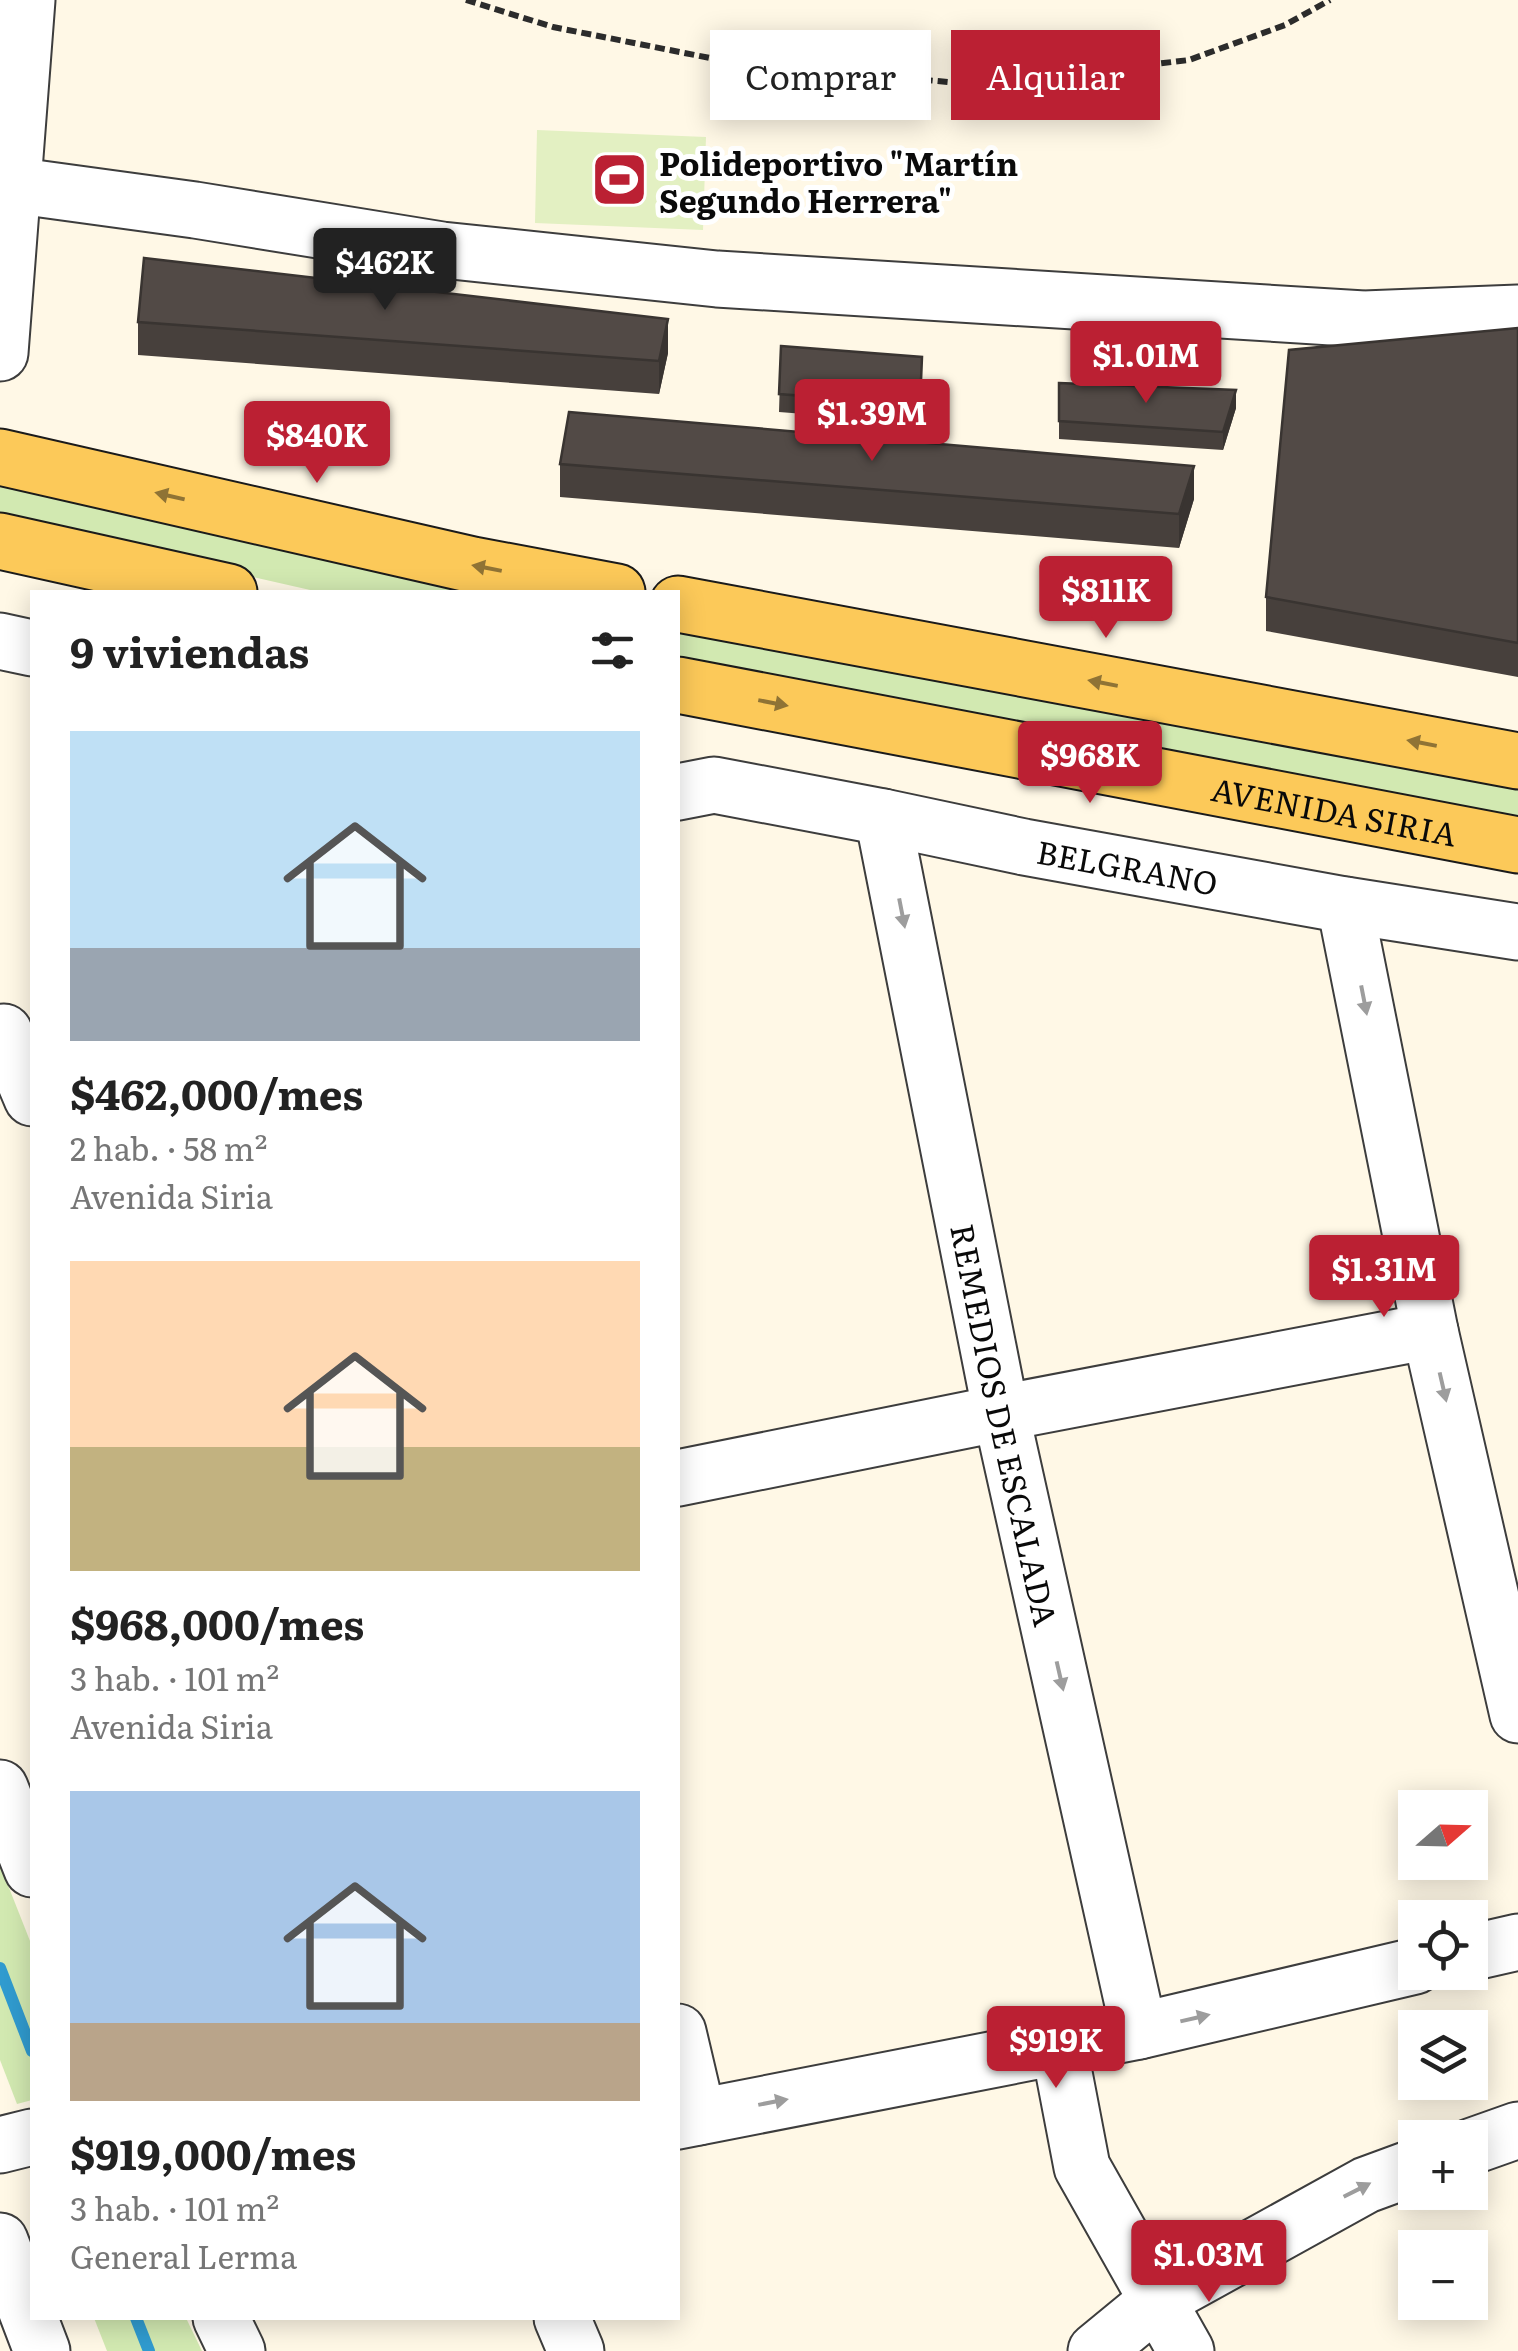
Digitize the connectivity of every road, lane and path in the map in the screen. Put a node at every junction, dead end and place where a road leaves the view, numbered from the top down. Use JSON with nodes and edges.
{"nodes":[{"id":1,"x":27,"y":0,"type":"edge"},
{"id":2,"x":466,"y":0,"type":"edge"},
{"id":3,"x":1330,"y":0,"type":"edge"},
{"id":4,"x":12,"y":186,"type":"junction"},
{"id":5,"x":1518,"y":313,"type":"edge"},
{"id":6,"x":0,"y":353,"type":"edge"},
{"id":7,"x":0,"y":457,"type":"edge"},
{"id":8,"x":0,"y":541,"type":"edge"},
{"id":9,"x":220,"y":590,"type":"edge"},
{"id":10,"x":606,"y":590,"type":"edge"},
{"id":11,"x":680,"y":604,"type":"edge"},
{"id":12,"x":0,"y":641,"type":"edge"},
{"id":13,"x":30,"y":648,"type":"edge"},
{"id":14,"x":680,"y":684,"type":"edge"},
{"id":15,"x":1518,"y":761,"type":"edge"},
{"id":16,"x":690,"y":785,"type":"edge"},
{"id":17,"x":882,"y":817,"type":"junction"},
{"id":18,"x":1518,"y":845,"type":"edge"},
{"id":19,"x":1346,"y":904,"type":"junction"},
{"id":20,"x":1518,"y":932,"type":"edge"},
{"id":21,"x":12,"y":1025,"type":"edge"},
{"id":22,"x":30,"y":1091,"type":"edge"},
{"id":23,"x":1430,"y":1331,"type":"junction"},
{"id":24,"x":1001,"y":1413,"type":"junction"},
{"id":25,"x":680,"y":1478,"type":"edge"},
{"id":26,"x":1518,"y":1714,"type":"edge"},
{"id":27,"x":0,"y":1788,"type":"edge"},
{"id":28,"x":30,"y":1864,"type":"edge"},
{"id":29,"x":1518,"y":1942,"type":"edge"},
{"id":30,"x":1488,"y":1949,"type":"edge"},
{"id":31,"x":1398,"y":1970,"type":"edge"},
{"id":32,"x":1139,"y":2031,"type":"junction"},
{"id":33,"x":1058,"y":2047,"type":"junction"},
{"id":34,"x":680,"y":2049,"type":"edge"},
{"id":35,"x":688,"y":2119,"type":"edge"},
{"id":36,"x":1518,"y":2130,"type":"edge"},
{"id":37,"x":30,"y":2138,"type":"edge"},
{"id":38,"x":1488,"y":2141,"type":"edge"},
{"id":39,"x":0,"y":2146,"type":"edge"},
{"id":40,"x":1398,"y":2173,"type":"edge"},
{"id":41,"x":0,"y":2241,"type":"edge"},
{"id":42,"x":1158,"y":2300,"type":"junction"},
{"id":43,"x":30,"y":2320,"type":"edge"},
{"id":44,"x":30,"y":2320,"type":"edge"},
{"id":45,"x":222,"y":2320,"type":"edge"},
{"id":46,"x":563,"y":2320,"type":"edge"},
{"id":47,"x":42,"y":2351,"type":"edge"},
{"id":48,"x":237,"y":2351,"type":"edge"},
{"id":49,"x":576,"y":2351,"type":"edge"},
{"id":50,"x":1096,"y":2351,"type":"edge"},
{"id":51,"x":1186,"y":2351,"type":"edge"}],
"edges":[{"from":1,"to":4,"type":"street"},
{"from":2,"to":3,"type":"path"},
{"from":4,"to":5,"type":"street"},
{"from":4,"to":6,"type":"street"},
{"from":10,"to":7,"type":"main road","one_way":true},
{"from":8,"to":9,"type":"main road"},
{"from":15,"to":11,"type":"main road","one_way":true},
{"from":12,"to":13,"type":"street"},
{"from":14,"to":18,"type":"main road","name":"AVENIDA SIRIA","one_way":true},
{"from":16,"to":17,"type":"street","name":"BELGRANO"},
{"from":17,"to":19,"type":"street","name":"BELGRANO"},
{"from":17,"to":24,"type":"street","name":"REMEDIOS DE ESCALADA","one_way":true},
{"from":19,"to":20,"type":"street","name":"BELGRANO"},
{"from":19,"to":23,"type":"street","one_way":true},
{"from":21,"to":22,"type":"street"},
{"from":23,"to":24,"type":"street"},
{"from":23,"to":26,"type":"street","one_way":true},
{"from":24,"to":25,"type":"street"},
{"from":24,"to":32,"type":"street","name":"REMEDIOS DE ESCALADA","one_way":true},
{"from":27,"to":28,"type":"street"},
{"from":29,"to":30,"type":"street"},
{"from":32,"to":31,"type":"street","one_way":true},
{"from":32,"to":33,"type":"street"},
{"from":35,"to":33,"type":"street","one_way":true},
{"from":33,"to":42,"type":"street"},
{"from":34,"to":35,"type":"street"},
{"from":36,"to":38,"type":"street"},
{"from":37,"to":39,"type":"street"},
{"from":42,"to":40,"type":"street","one_way":true},
{"from":41,"to":43,"type":"street"},
{"from":42,"to":50,"type":"street"},
{"from":42,"to":51,"type":"street"},
{"from":44,"to":47,"type":"street"},
{"from":45,"to":48,"type":"street"},
{"from":46,"to":49,"type":"street"}]}
